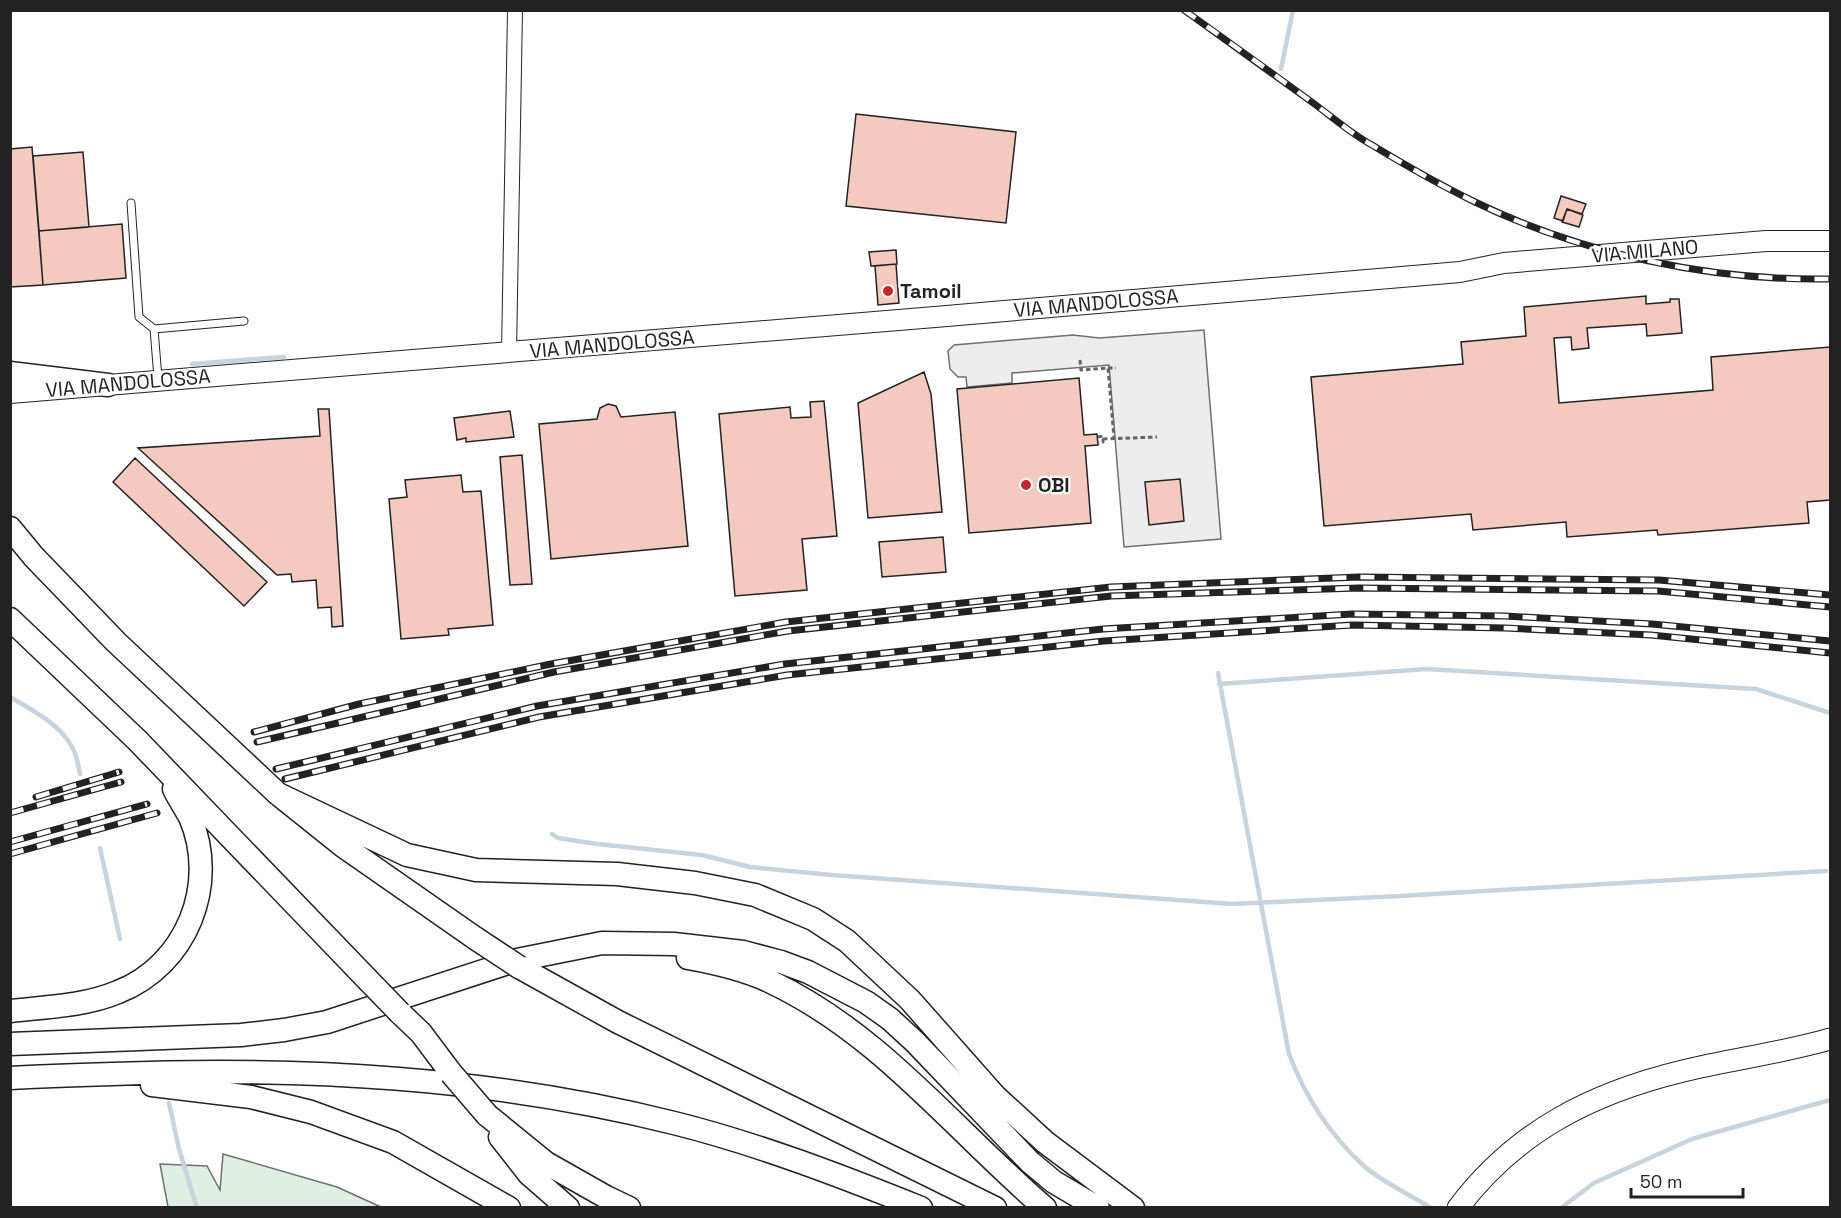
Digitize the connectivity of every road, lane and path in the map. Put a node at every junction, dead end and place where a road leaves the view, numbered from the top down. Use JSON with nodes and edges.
{"nodes":[{"id":1,"x":515,"y":10,"type":"edge"},
{"id":2,"x":131,"y":202,"type":"dead end"},
{"id":3,"x":1830,"y":242,"type":"edge"},
{"id":4,"x":1214,"y":293,"type":"joint"},
{"id":5,"x":244,"y":321,"type":"dead end"},
{"id":6,"x":154,"y":329,"type":"junction"},
{"id":7,"x":509,"y":353,"type":"junction"},
{"id":8,"x":1080,"y":360,"type":"dead end"},
{"id":9,"x":1108,"y":368,"type":"junction"},
{"id":10,"x":1116,"y":368,"type":"dead end"},
{"id":11,"x":10,"y":373,"type":"edge"},
{"id":12,"x":159,"y":380,"type":"junction"},
{"id":13,"x":108,"y":385,"type":"junction"},
{"id":14,"x":10,"y":393,"type":"edge"},
{"id":15,"x":1098,"y":437,"type":"dead end"},
{"id":16,"x":1157,"y":437,"type":"dead end"},
{"id":17,"x":1114,"y":438,"type":"junction"},
{"id":18,"x":1103,"y":439,"type":"junction"},
{"id":19,"x":1098,"y":442,"type":"dead end"},
{"id":20,"x":10,"y":528,"type":"edge"},
{"id":21,"x":10,"y":619,"type":"edge"},
{"id":22,"x":10,"y":626,"type":"edge"},
{"id":23,"x":48,"y":655,"type":"junction"},
{"id":24,"x":137,"y":740,"type":"junction"},
{"id":25,"x":278,"y":794,"type":"junction"},
{"id":26,"x":549,"y":953,"type":"junction"},
{"id":27,"x":10,"y":1011,"type":"edge"},
{"id":28,"x":1830,"y":1039,"type":"edge"},
{"id":29,"x":10,"y":1044,"type":"edge"},
{"id":30,"x":15,"y":1078,"type":"edge"},
{"id":31,"x":487,"y":1115,"type":"junction"},
{"id":32,"x":509,"y":1208,"type":"edge"},
{"id":33,"x":568,"y":1208,"type":"edge"},
{"id":34,"x":629,"y":1208,"type":"edge"},
{"id":35,"x":921,"y":1208,"type":"edge"},
{"id":36,"x":995,"y":1208,"type":"edge"},
{"id":37,"x":1045,"y":1208,"type":"edge"},
{"id":38,"x":1098,"y":1208,"type":"edge"},
{"id":39,"x":1133,"y":1208,"type":"edge"},
{"id":40,"x":1458,"y":1208,"type":"edge"}],
"edges":[{"from":1,"to":7,"type":"street"},
{"from":2,"to":6,"type":"lane"},
{"from":3,"to":4,"type":"main road","name":"VIA MILANO"},
{"from":4,"to":7,"type":"main road","name":"VIA MANDOLOSSA"},
{"from":5,"to":6,"type":"lane"},
{"from":6,"to":12,"type":"lane"},
{"from":7,"to":12,"type":"main road","name":"VIA MANDOLOSSA"},
{"from":8,"to":9,"type":"path"},
{"from":9,"to":10,"type":"path"},
{"from":9,"to":17,"type":"path"},
{"from":11,"to":13,"type":"highway"},
{"from":12,"to":13,"type":"main road","name":"VIA MANDOLOSSA"},
{"from":13,"to":14,"type":"main road","name":"VIA MANDOLOSSA"},
{"from":15,"to":18,"type":"path"},
{"from":16,"to":17,"type":"path"},
{"from":17,"to":18,"type":"path"},
{"from":18,"to":19,"type":"path"},
{"from":20,"to":25,"type":"highway"},
{"from":21,"to":23,"type":"highway"},
{"from":22,"to":23,"type":"highway"},
{"from":23,"to":24,"type":"highway"},
{"from":24,"to":27,"type":"highway"},
{"from":24,"to":31,"type":"highway","bridge":true},
{"from":25,"to":36,"type":"highway","bridge":true},
{"from":25,"to":39,"type":"highway"},
{"from":26,"to":29,"type":"highway"},
{"from":26,"to":37,"type":"highway"},
{"from":26,"to":38,"type":"highway"},
{"from":28,"to":40,"type":"main road"},
{"from":30,"to":32,"type":"highway"},
{"from":30,"to":35,"type":"highway"},
{"from":31,"to":33,"type":"highway"},
{"from":31,"to":34,"type":"highway"}]}
